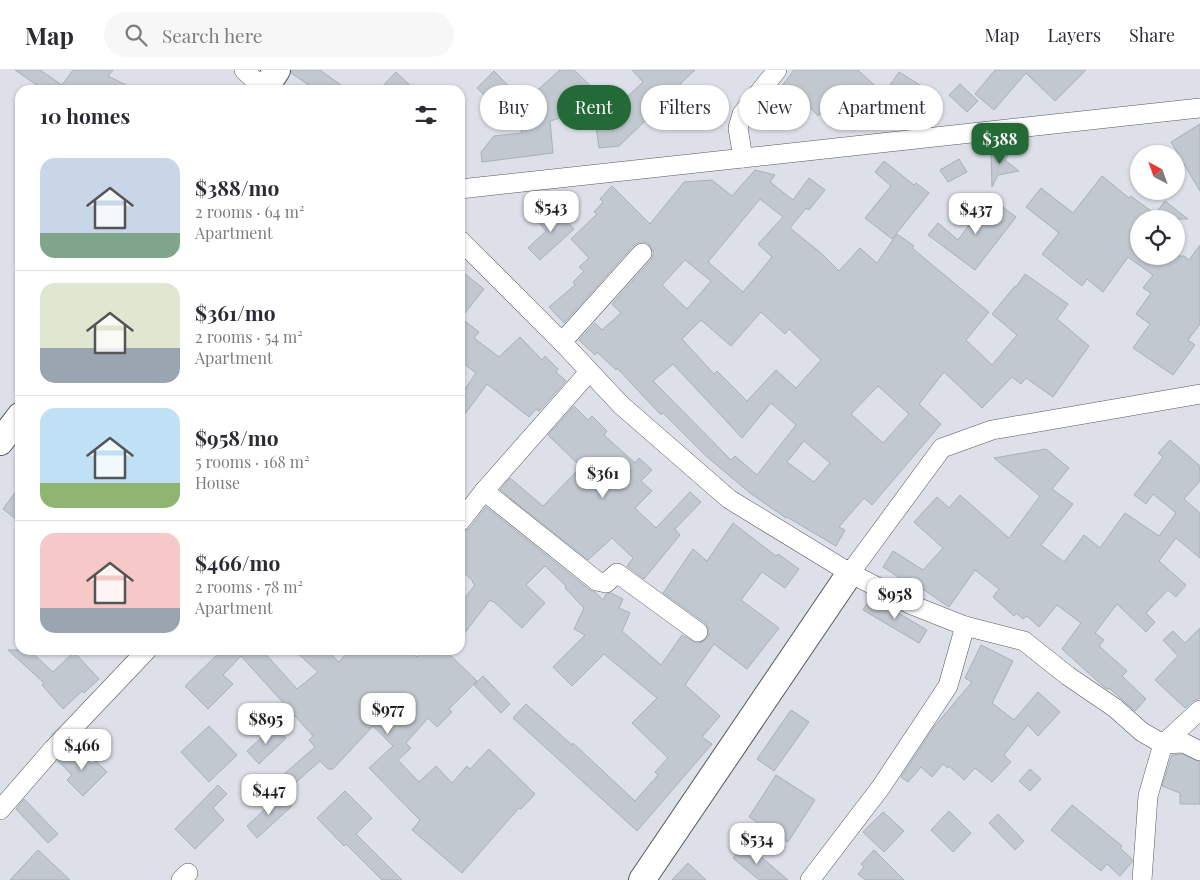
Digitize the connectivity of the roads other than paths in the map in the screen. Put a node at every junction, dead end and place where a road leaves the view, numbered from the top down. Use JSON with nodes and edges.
{"nodes":[{"id":1,"x":244,"y":70,"type":"edge"},
{"id":2,"x":277,"y":70,"type":"edge"},
{"id":3,"x":777,"y":70,"type":"edge"},
{"id":4,"x":260,"y":85,"type":"edge"},
{"id":5,"x":268,"y":85,"type":"edge"},
{"id":6,"x":1200,"y":108,"type":"edge"},
{"id":7,"x":743,"y":158,"type":"junction"},
{"id":8,"x":465,"y":188,"type":"edge"},
{"id":9,"x":465,"y":245,"type":"edge"},
{"id":10,"x":642,"y":253,"type":"dead end"},
{"id":11,"x":562,"y":342,"type":"junction"},
{"id":12,"x":589,"y":372,"type":"junction"},
{"id":13,"x":1200,"y":394,"type":"edge"},
{"id":14,"x":15,"y":422,"type":"edge"},
{"id":15,"x":0,"y":442,"type":"edge"},
{"id":16,"x":484,"y":491,"type":"junction"},
{"id":17,"x":465,"y":516,"type":"edge"},
{"id":18,"x":850,"y":573,"type":"junction"},
{"id":19,"x":966,"y":626,"type":"junction"},
{"id":20,"x":698,"y":632,"type":"dead end"},
{"id":21,"x":143,"y":655,"type":"edge"},
{"id":22,"x":1200,"y":710,"type":"edge"},
{"id":23,"x":1163,"y":744,"type":"junction"},
{"id":24,"x":1200,"y":751,"type":"edge"},
{"id":25,"x":0,"y":810,"type":"edge"},
{"id":26,"x":642,"y":880,"type":"edge"},
{"id":27,"x":810,"y":880,"type":"edge"},
{"id":28,"x":1142,"y":880,"type":"edge"}],
"edges":[{"from":1,"to":4,"type":"street"},
{"from":2,"to":5,"type":"street"},
{"from":3,"to":7,"type":"street"},
{"from":6,"to":7,"type":"street"},
{"from":7,"to":8,"type":"street"},
{"from":9,"to":11,"type":"street"},
{"from":10,"to":11,"type":"street"},
{"from":11,"to":12,"type":"street"},
{"from":12,"to":16,"type":"street"},
{"from":12,"to":18,"type":"street"},
{"from":13,"to":18,"type":"street"},
{"from":14,"to":15,"type":"street"},
{"from":16,"to":17,"type":"street"},
{"from":16,"to":20,"type":"street"},
{"from":18,"to":19,"type":"street"},
{"from":18,"to":26,"type":"street"},
{"from":19,"to":23,"type":"street"},
{"from":19,"to":27,"type":"street"},
{"from":21,"to":25,"type":"street"},
{"from":22,"to":23,"type":"street"},
{"from":23,"to":24,"type":"street"},
{"from":23,"to":28,"type":"street"}]}
